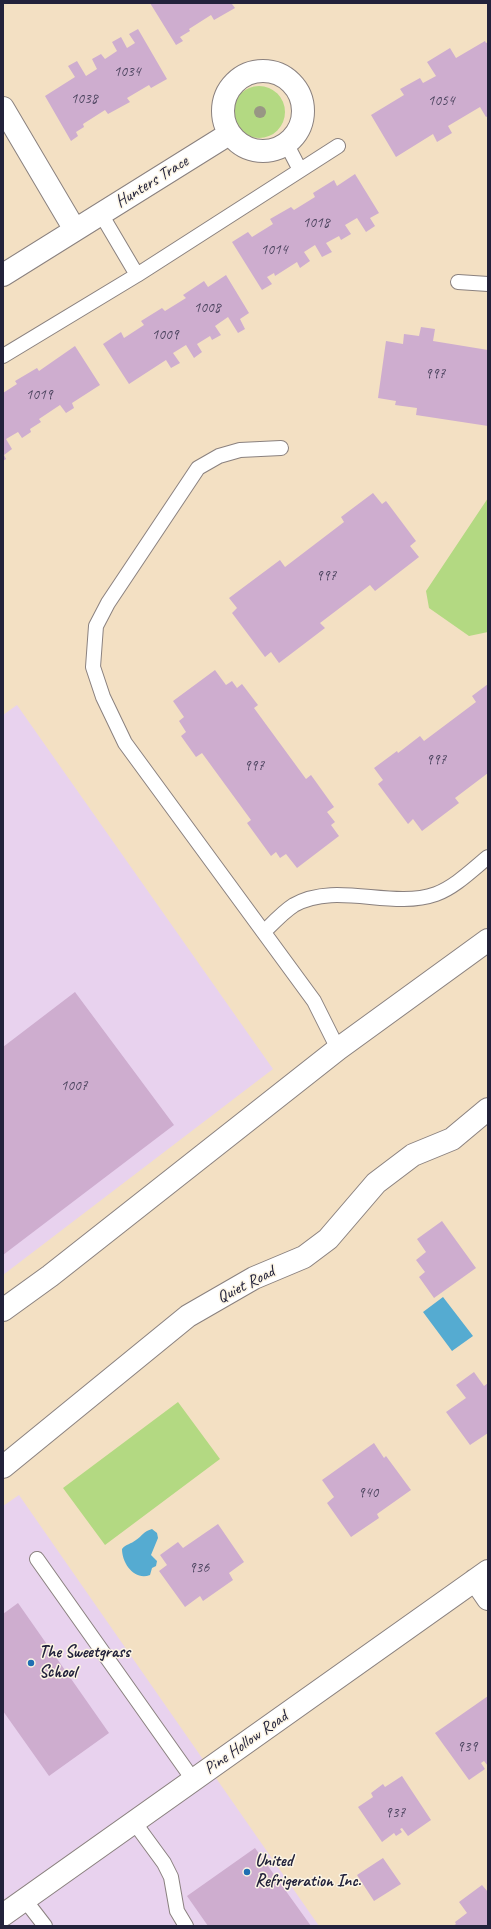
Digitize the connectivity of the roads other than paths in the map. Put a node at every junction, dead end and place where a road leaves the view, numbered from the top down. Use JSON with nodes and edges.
{"nodes":[{"id":1,"x":3,"y":108,"type":"edge"},
{"id":2,"x":230,"y":134,"type":"junction"},
{"id":3,"x":286,"y":143,"type":"junction"},
{"id":4,"x":338,"y":146,"type":"dead end"},
{"id":5,"x":300,"y":170,"type":"junction"},
{"id":6,"x":101,"y":214,"type":"junction"},
{"id":7,"x":75,"y":230,"type":"junction"},
{"id":8,"x":3,"y":275,"type":"edge"},
{"id":9,"x":137,"y":275,"type":"junction"},
{"id":10,"x":458,"y":282,"type":"dead end"},
{"id":11,"x":488,"y":284,"type":"edge"},
{"id":12,"x":3,"y":356,"type":"edge"},
{"id":13,"x":281,"y":448,"type":"dead end"},
{"id":14,"x":488,"y":857,"type":"edge"},
{"id":15,"x":264,"y":932,"type":"junction"},
{"id":16,"x":488,"y":940,"type":"edge"},
{"id":17,"x":338,"y":1048,"type":"junction"},
{"id":18,"x":488,"y":1109,"type":"edge"},
{"id":19,"x":3,"y":1310,"type":"edge"},
{"id":20,"x":3,"y":1467,"type":"edge"},
{"id":21,"x":36,"y":1559,"type":"dead end"},
{"id":22,"x":482,"y":1576,"type":"edge"},
{"id":23,"x":488,"y":1599,"type":"edge"},
{"id":24,"x":194,"y":1781,"type":"junction"},
{"id":25,"x":134,"y":1822,"type":"junction"},
{"id":26,"x":25,"y":1900,"type":"junction"},
{"id":27,"x":3,"y":1914,"type":"edge"},
{"id":28,"x":45,"y":1926,"type":"edge"},
{"id":29,"x":186,"y":1926,"type":"edge"}],
"edges":[{"from":1,"to":7,"type":"street"},
{"from":2,"to":3,"type":"street"},
{"from":2,"to":3,"type":"street"},
{"from":2,"to":6,"type":"street","name":"Hunters Trace"},
{"from":3,"to":5,"type":"lane"},
{"from":4,"to":5,"type":"lane"},
{"from":5,"to":9,"type":"lane"},
{"from":6,"to":7,"type":"street","name":"Hunters Trace"},
{"from":6,"to":9,"type":"lane"},
{"from":7,"to":8,"type":"street","name":"Hunters Trace"},
{"from":9,"to":12,"type":"lane"},
{"from":10,"to":11,"type":"lane"},
{"from":13,"to":15,"type":"lane"},
{"from":14,"to":15,"type":"lane"},
{"from":15,"to":17,"type":"lane"},
{"from":16,"to":17,"type":"street"},
{"from":17,"to":19,"type":"street"},
{"from":18,"to":20,"type":"street","name":"Quiet Road"},
{"from":21,"to":24,"type":"lane"},
{"from":22,"to":23,"type":"street"},
{"from":22,"to":24,"type":"street","name":"Pine Hollow Road"},
{"from":24,"to":25,"type":"street","name":"Pine Hollow Road"},
{"from":25,"to":26,"type":"street","name":"Pine Hollow Road"},
{"from":25,"to":29,"type":"lane"},
{"from":26,"to":27,"type":"street","name":"Pine Hollow Road"},
{"from":26,"to":28,"type":"lane"}]}
